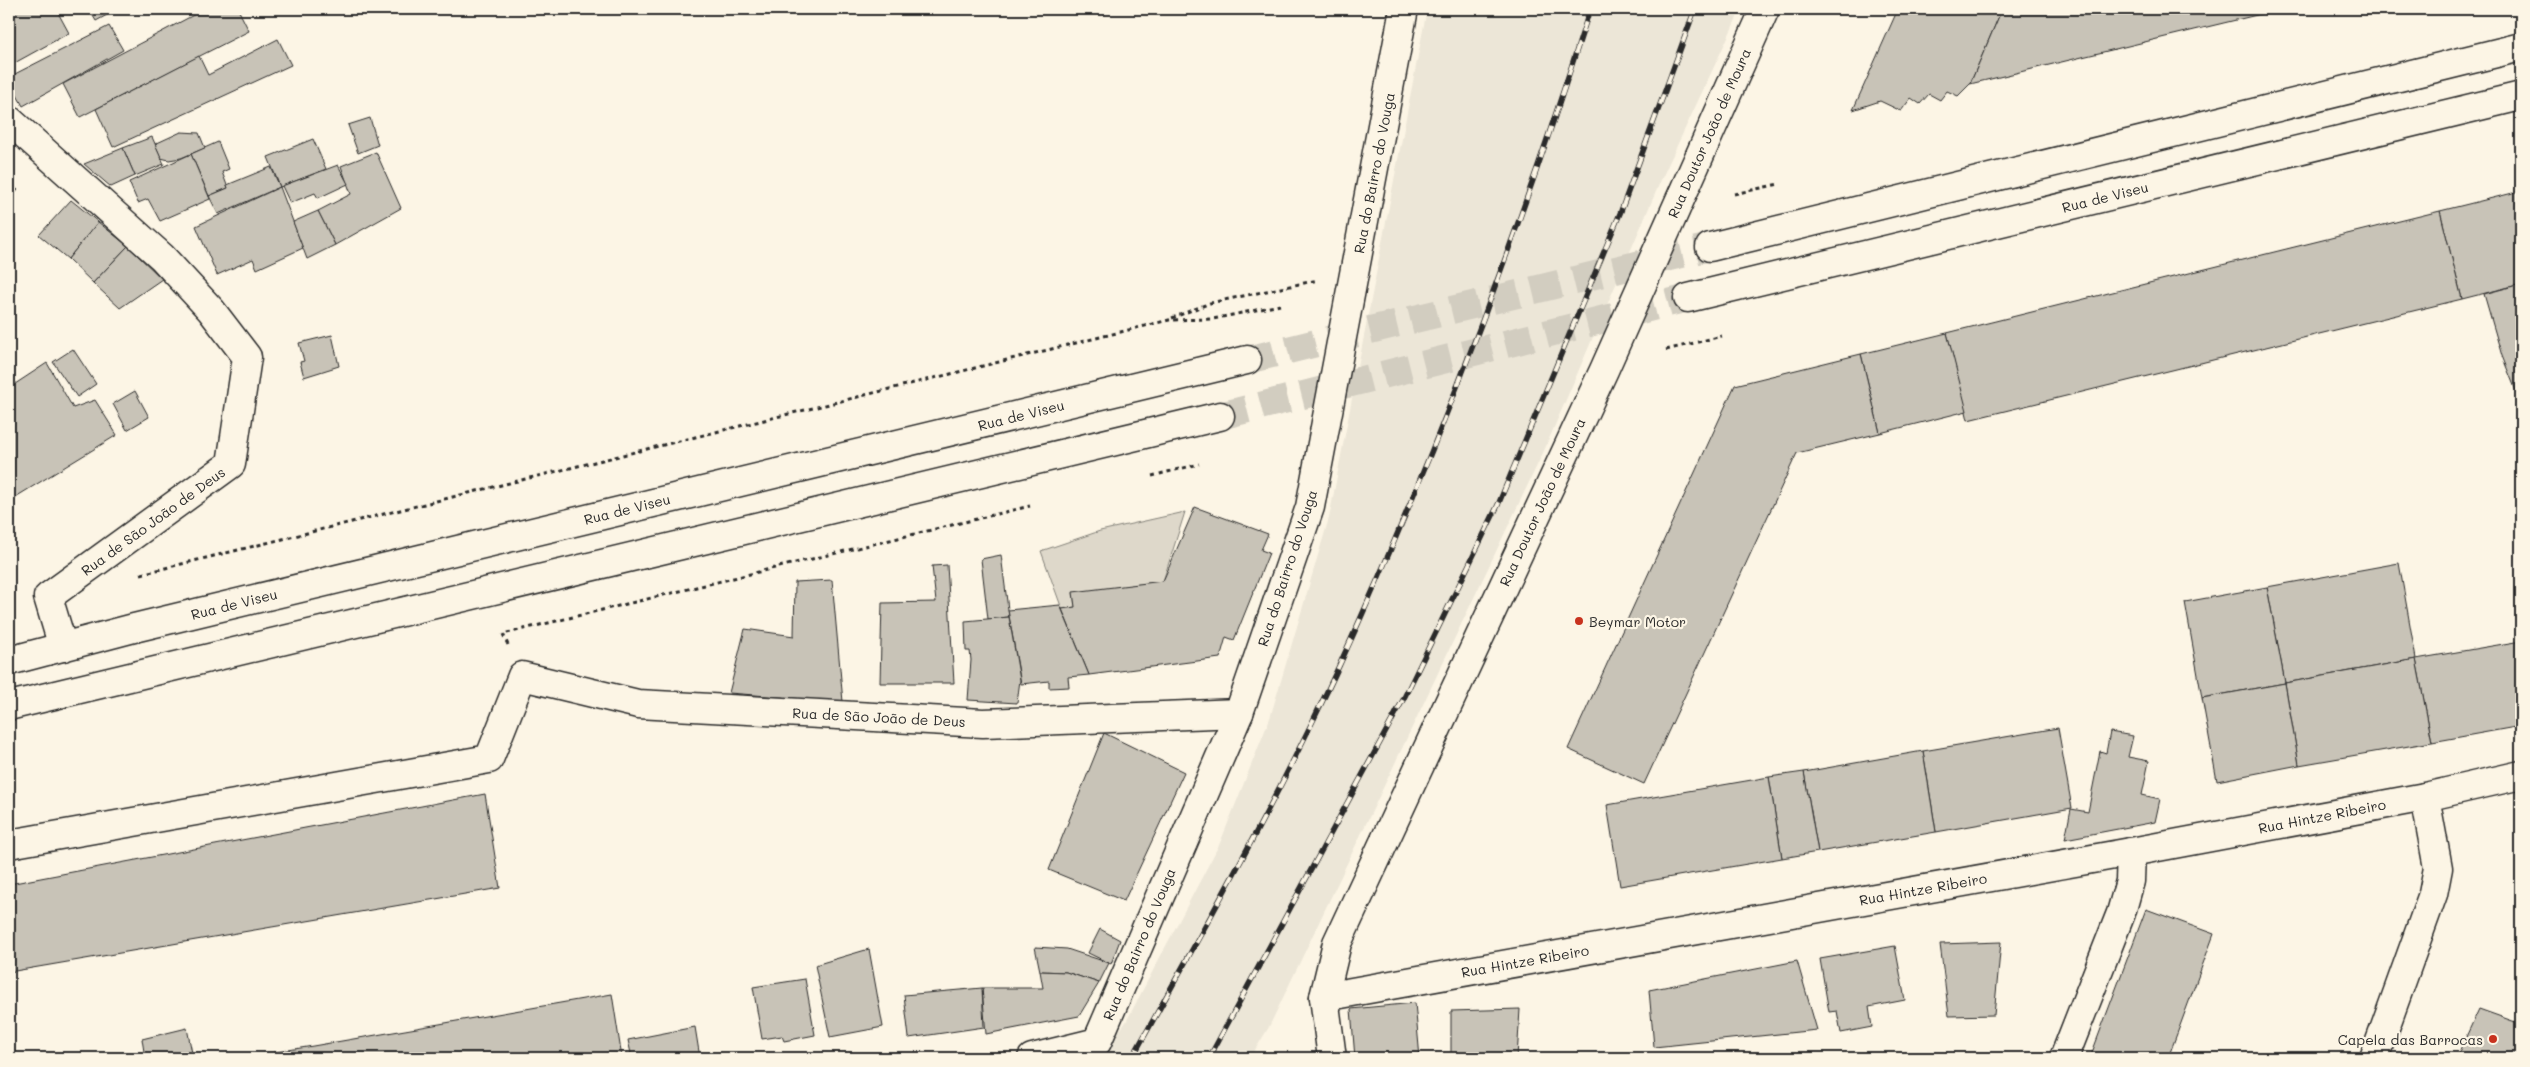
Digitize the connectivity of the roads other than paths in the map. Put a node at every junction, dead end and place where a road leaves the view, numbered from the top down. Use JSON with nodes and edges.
{"nodes":[{"id":1,"x":1404,"y":9,"type":"edge"},
{"id":2,"x":1765,"y":9,"type":"edge"},
{"id":3,"x":2521,"y":47,"type":"edge"},
{"id":4,"x":2521,"y":96,"type":"edge"},
{"id":5,"x":9,"y":120,"type":"edge"},
{"id":6,"x":1710,"y":247,"type":"tunnel mouth"},
{"id":7,"x":1688,"y":298,"type":"tunnel mouth"},
{"id":8,"x":1247,"y":360,"type":"tunnel mouth"},
{"id":9,"x":1220,"y":416,"type":"tunnel mouth"},
{"id":10,"x":63,"y":647,"type":"junction"},
{"id":11,"x":9,"y":661,"type":"edge"},
{"id":12,"x":9,"y":706,"type":"edge"},
{"id":13,"x":1239,"y":713,"type":"junction"},
{"id":14,"x":2521,"y":775,"type":"edge"},
{"id":15,"x":2425,"y":797,"type":"junction"},
{"id":16,"x":9,"y":844,"type":"edge"},
{"id":17,"x":2130,"y":852,"type":"junction"},
{"id":18,"x":1324,"y":997,"type":"junction"},
{"id":19,"x":1032,"y":1058,"type":"edge"},
{"id":20,"x":1332,"y":1058,"type":"edge"},
{"id":21,"x":2064,"y":1058,"type":"edge"},
{"id":22,"x":2374,"y":1058,"type":"edge"}],
"edges":[{"from":1,"to":13,"type":"street","name":"Rua do Bairro do Vouga"},
{"from":2,"to":18,"type":"street","name":"Rua Doutor João de Moura"},
{"from":3,"to":6,"type":"street"},
{"from":4,"to":7,"type":"street","name":"Rua de Viseu"},
{"from":5,"to":10,"type":"street","name":"Rua de São João de Deus"},
{"from":8,"to":10,"type":"street","name":"Rua de Viseu"},
{"from":9,"to":12,"type":"street"},
{"from":10,"to":11,"type":"street","name":"Rua de Viseu"},
{"from":13,"to":16,"type":"street","name":"Rua de São João de Deus"},
{"from":13,"to":19,"type":"street","name":"Rua do Bairro do Vouga"},
{"from":14,"to":15,"type":"street","name":"Rua Hintze Ribeiro"},
{"from":15,"to":17,"type":"street","name":"Rua Hintze Ribeiro"},
{"from":15,"to":22,"type":"street"},
{"from":17,"to":18,"type":"street","name":"Rua Hintze Ribeiro"},
{"from":17,"to":21,"type":"street"},
{"from":18,"to":20,"type":"street"}]}
